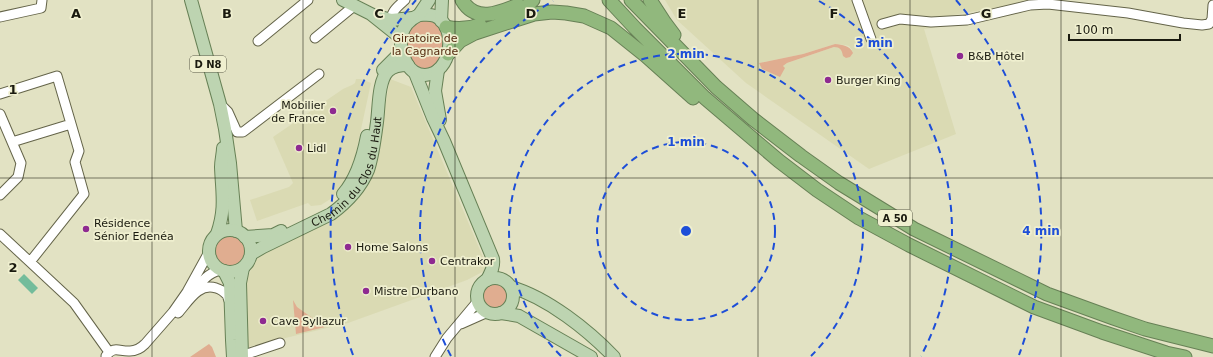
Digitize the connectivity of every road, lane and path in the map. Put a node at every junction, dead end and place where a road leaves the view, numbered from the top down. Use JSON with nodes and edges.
{"nodes":[{"id":1,"x":42,"y":0,"type":"edge"},
{"id":2,"x":191,"y":0,"type":"edge"},
{"id":3,"x":308,"y":0,"type":"edge"},
{"id":4,"x":429,"y":0,"type":"edge"},
{"id":5,"x":442,"y":0,"type":"edge"},
{"id":6,"x":462,"y":0,"type":"edge"},
{"id":7,"x":529,"y":0,"type":"edge"},
{"id":8,"x":533,"y":0,"type":"edge"},
{"id":9,"x":609,"y":0,"type":"edge"},
{"id":10,"x":631,"y":0,"type":"edge"},
{"id":11,"x":650,"y":0,"type":"edge"},
{"id":12,"x":857,"y":0,"type":"edge"},
{"id":13,"x":349,"y":3,"type":"edge"},
{"id":14,"x":402,"y":3,"type":"edge"},
{"id":15,"x":1213,"y":5,"type":"edge"},
{"id":16,"x":371,"y":14,"type":"junction"},
{"id":17,"x":0,"y":17,"type":"edge"},
{"id":18,"x":406,"y":18,"type":"junction"},
{"id":19,"x":444,"y":24,"type":"junction"},
{"id":20,"x":882,"y":24,"type":"dead end"},
{"id":21,"x":398,"y":35,"type":"junction"},
{"id":22,"x":315,"y":38,"type":"dead end"},
{"id":23,"x":871,"y":40,"type":"dead end"},
{"id":24,"x":258,"y":41,"type":"dead end"},
{"id":25,"x":402,"y":51,"type":"junction"},
{"id":26,"x":448,"y":54,"type":"junction"},
{"id":27,"x":412,"y":69,"type":"junction"},
{"id":28,"x":438,"y":70,"type":"junction"},
{"id":29,"x":319,"y":74,"type":"dead end"},
{"id":30,"x":0,"y":94,"type":"edge"},
{"id":31,"x":220,"y":104,"type":"junction"},
{"id":32,"x":0,"y":114,"type":"edge"},
{"id":33,"x":753,"y":119,"type":"junction"},
{"id":34,"x":71,"y":124,"type":"junction"},
{"id":35,"x":225,"y":129,"type":"junction"},
{"id":36,"x":444,"y":141,"type":"junction"},
{"id":37,"x":12,"y":142,"type":"junction"},
{"id":38,"x":779,"y":161,"type":"junction"},
{"id":39,"x":0,"y":195,"type":"edge"},
{"id":40,"x":0,"y":234,"type":"edge"},
{"id":41,"x":217,"y":234,"type":"junction"},
{"id":42,"x":241,"y":234,"type":"junction"},
{"id":43,"x":489,"y":247,"type":"junction"},
{"id":44,"x":209,"y":252,"type":"junction"},
{"id":45,"x":251,"y":254,"type":"junction"},
{"id":46,"x":30,"y":262,"type":"junction"},
{"id":47,"x":243,"y":268,"type":"junction"},
{"id":48,"x":222,"y":270,"type":"junction"},
{"id":49,"x":487,"y":280,"type":"junction"},
{"id":50,"x":508,"y":284,"type":"junction"},
{"id":51,"x":478,"y":301,"type":"junction"},
{"id":52,"x":230,"y":304,"type":"junction"},
{"id":53,"x":183,"y":308,"type":"junction"},
{"id":54,"x":488,"y":312,"type":"junction"},
{"id":55,"x":501,"y":313,"type":"junction"},
{"id":56,"x":458,"y":326,"type":"junction"},
{"id":57,"x":280,"y":343,"type":"dead end"},
{"id":58,"x":1213,"y":346,"type":"edge"},
{"id":59,"x":107,"y":354,"type":"edge"},
{"id":60,"x":126,"y":354,"type":"edge"},
{"id":61,"x":237,"y":356,"type":"edge"},
{"id":62,"x":138,"y":357,"type":"edge"},
{"id":63,"x":435,"y":357,"type":"edge"},
{"id":64,"x":591,"y":357,"type":"edge"},
{"id":65,"x":614,"y":357,"type":"edge"},
{"id":66,"x":1185,"y":357,"type":"edge"}],
"edges":[{"from":1,"to":17,"type":"street"},
{"from":2,"to":31,"type":"main road","number":"D N8"},
{"from":3,"to":24,"type":"street"},
{"from":4,"to":18,"type":"main road"},
{"from":5,"to":19,"type":"main road"},
{"from":6,"to":7,"type":"highway"},
{"from":8,"to":19,"type":"highway"},
{"from":9,"to":38,"type":"highway","number":"A 50"},
{"from":10,"to":33,"type":"highway","number":"A 50"},
{"from":11,"to":33,"type":"highway"},
{"from":12,"to":23,"type":"street"},
{"from":13,"to":16,"type":"main road"},
{"from":13,"to":22,"type":"street"},
{"from":14,"to":18,"type":"street"},
{"from":15,"to":20,"type":"street"},
{"from":16,"to":18,"type":"main road"},
{"from":16,"to":21,"type":"main road"},
{"from":18,"to":19,"type":"main road"},
{"from":18,"to":21,"type":"main road"},
{"from":18,"to":21,"type":"street"},
{"from":19,"to":26,"type":"main road"},
{"from":21,"to":25,"type":"main road"},
{"from":25,"to":27,"type":"main road"},
{"from":25,"to":42,"type":"main road","name":"Chemin du Clos du Haut"},
{"from":26,"to":28,"type":"main road"},
{"from":26,"to":38,"type":"highway"},
{"from":27,"to":28,"type":"main road"},
{"from":27,"to":36,"type":"main road"},
{"from":27,"to":45,"type":"main road","name":"Chemin du Clos du Haut"},
{"from":28,"to":36,"type":"main road"},
{"from":29,"to":31,"type":"street"},
{"from":30,"to":34,"type":"street"},
{"from":31,"to":35,"type":"main road","number":"D N8"},
{"from":32,"to":37,"type":"street"},
{"from":33,"to":58,"type":"highway","number":"A 50"},
{"from":34,"to":37,"type":"street"},
{"from":34,"to":46,"type":"street"},
{"from":35,"to":41,"type":"main road","number":"D N8"},
{"from":35,"to":42,"type":"main road","number":"D N8"},
{"from":36,"to":43,"type":"main road"},
{"from":37,"to":39,"type":"street"},
{"from":38,"to":66,"type":"highway","number":"A 50"},
{"from":40,"to":46,"type":"street"},
{"from":41,"to":42,"type":"main road"},
{"from":41,"to":44,"type":"main road"},
{"from":42,"to":45,"type":"main road"},
{"from":43,"to":49,"type":"main road"},
{"from":43,"to":50,"type":"main road"},
{"from":44,"to":48,"type":"main road"},
{"from":44,"to":60,"type":"street"},
{"from":45,"to":47,"type":"main road"},
{"from":46,"to":59,"type":"street"},
{"from":47,"to":48,"type":"main road"},
{"from":47,"to":61,"type":"main road"},
{"from":48,"to":52,"type":"main road"},
{"from":48,"to":53,"type":"street"},
{"from":49,"to":50,"type":"main road"},
{"from":49,"to":51,"type":"main road"},
{"from":50,"to":55,"type":"main road"},
{"from":50,"to":65,"type":"main road"},
{"from":51,"to":54,"type":"main road"},
{"from":51,"to":56,"type":"street"},
{"from":52,"to":53,"type":"street"},
{"from":52,"to":61,"type":"main road"},
{"from":53,"to":62,"type":"street"},
{"from":54,"to":55,"type":"main road"},
{"from":54,"to":56,"type":"street"},
{"from":55,"to":64,"type":"main road"},
{"from":56,"to":63,"type":"street"},
{"from":57,"to":61,"type":"street"},
{"from":59,"to":60,"type":"street"}]}
